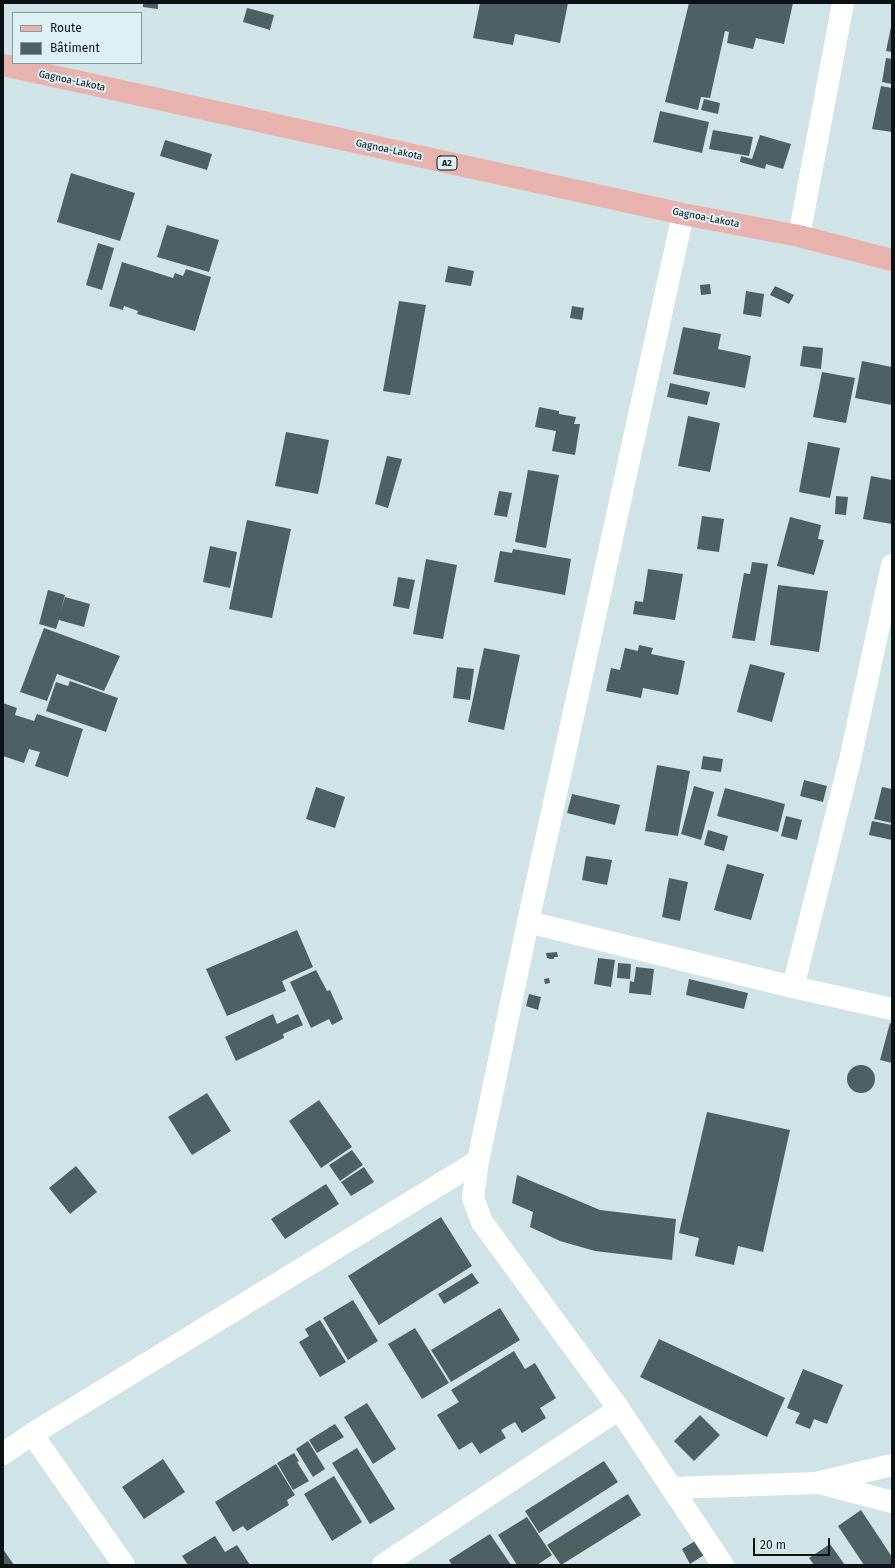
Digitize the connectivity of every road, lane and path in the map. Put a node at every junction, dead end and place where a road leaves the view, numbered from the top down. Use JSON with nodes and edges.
{"nodes":[{"id":1,"x":843,"y":3,"type":"edge"},
{"id":2,"x":3,"y":65,"type":"edge"},
{"id":3,"x":683,"y":214,"type":"junction"},
{"id":4,"x":798,"y":236,"type":"junction"},
{"id":5,"x":892,"y":260,"type":"edge"},
{"id":6,"x":892,"y":565,"type":"edge"},
{"id":7,"x":528,"y":922,"type":"junction"},
{"id":8,"x":793,"y":987,"type":"junction"},
{"id":9,"x":892,"y":1009,"type":"edge"},
{"id":10,"x":478,"y":1161,"type":"junction"},
{"id":11,"x":620,"y":1409,"type":"junction"},
{"id":12,"x":32,"y":1434,"type":"junction"},
{"id":13,"x":3,"y":1454,"type":"edge"},
{"id":14,"x":892,"y":1465,"type":"edge"},
{"id":15,"x":816,"y":1482,"type":"junction"},
{"id":16,"x":673,"y":1488,"type":"junction"},
{"id":17,"x":892,"y":1502,"type":"edge"},
{"id":18,"x":394,"y":1562,"type":"edge"},
{"id":19,"x":124,"y":1565,"type":"edge"},
{"id":20,"x":723,"y":1565,"type":"edge"}],
"edges":[{"from":1,"to":4,"type":"street"},
{"from":2,"to":3,"type":"main road","name":"Gagnoa-Lakota","number":"A2"},
{"from":3,"to":4,"type":"main road","name":"Gagnoa-Lakota","number":"A2"},
{"from":3,"to":7,"type":"street"},
{"from":4,"to":5,"type":"main road","name":"Gagnoa-Lakota","number":"A2"},
{"from":6,"to":8,"type":"street"},
{"from":7,"to":8,"type":"street"},
{"from":7,"to":10,"type":"street"},
{"from":8,"to":9,"type":"street"},
{"from":10,"to":11,"type":"street"},
{"from":10,"to":12,"type":"street"},
{"from":11,"to":16,"type":"street"},
{"from":11,"to":18,"type":"street"},
{"from":12,"to":13,"type":"street"},
{"from":12,"to":19,"type":"street"},
{"from":14,"to":15,"type":"street"},
{"from":15,"to":16,"type":"street"},
{"from":15,"to":17,"type":"street"},
{"from":16,"to":20,"type":"street"}]}
